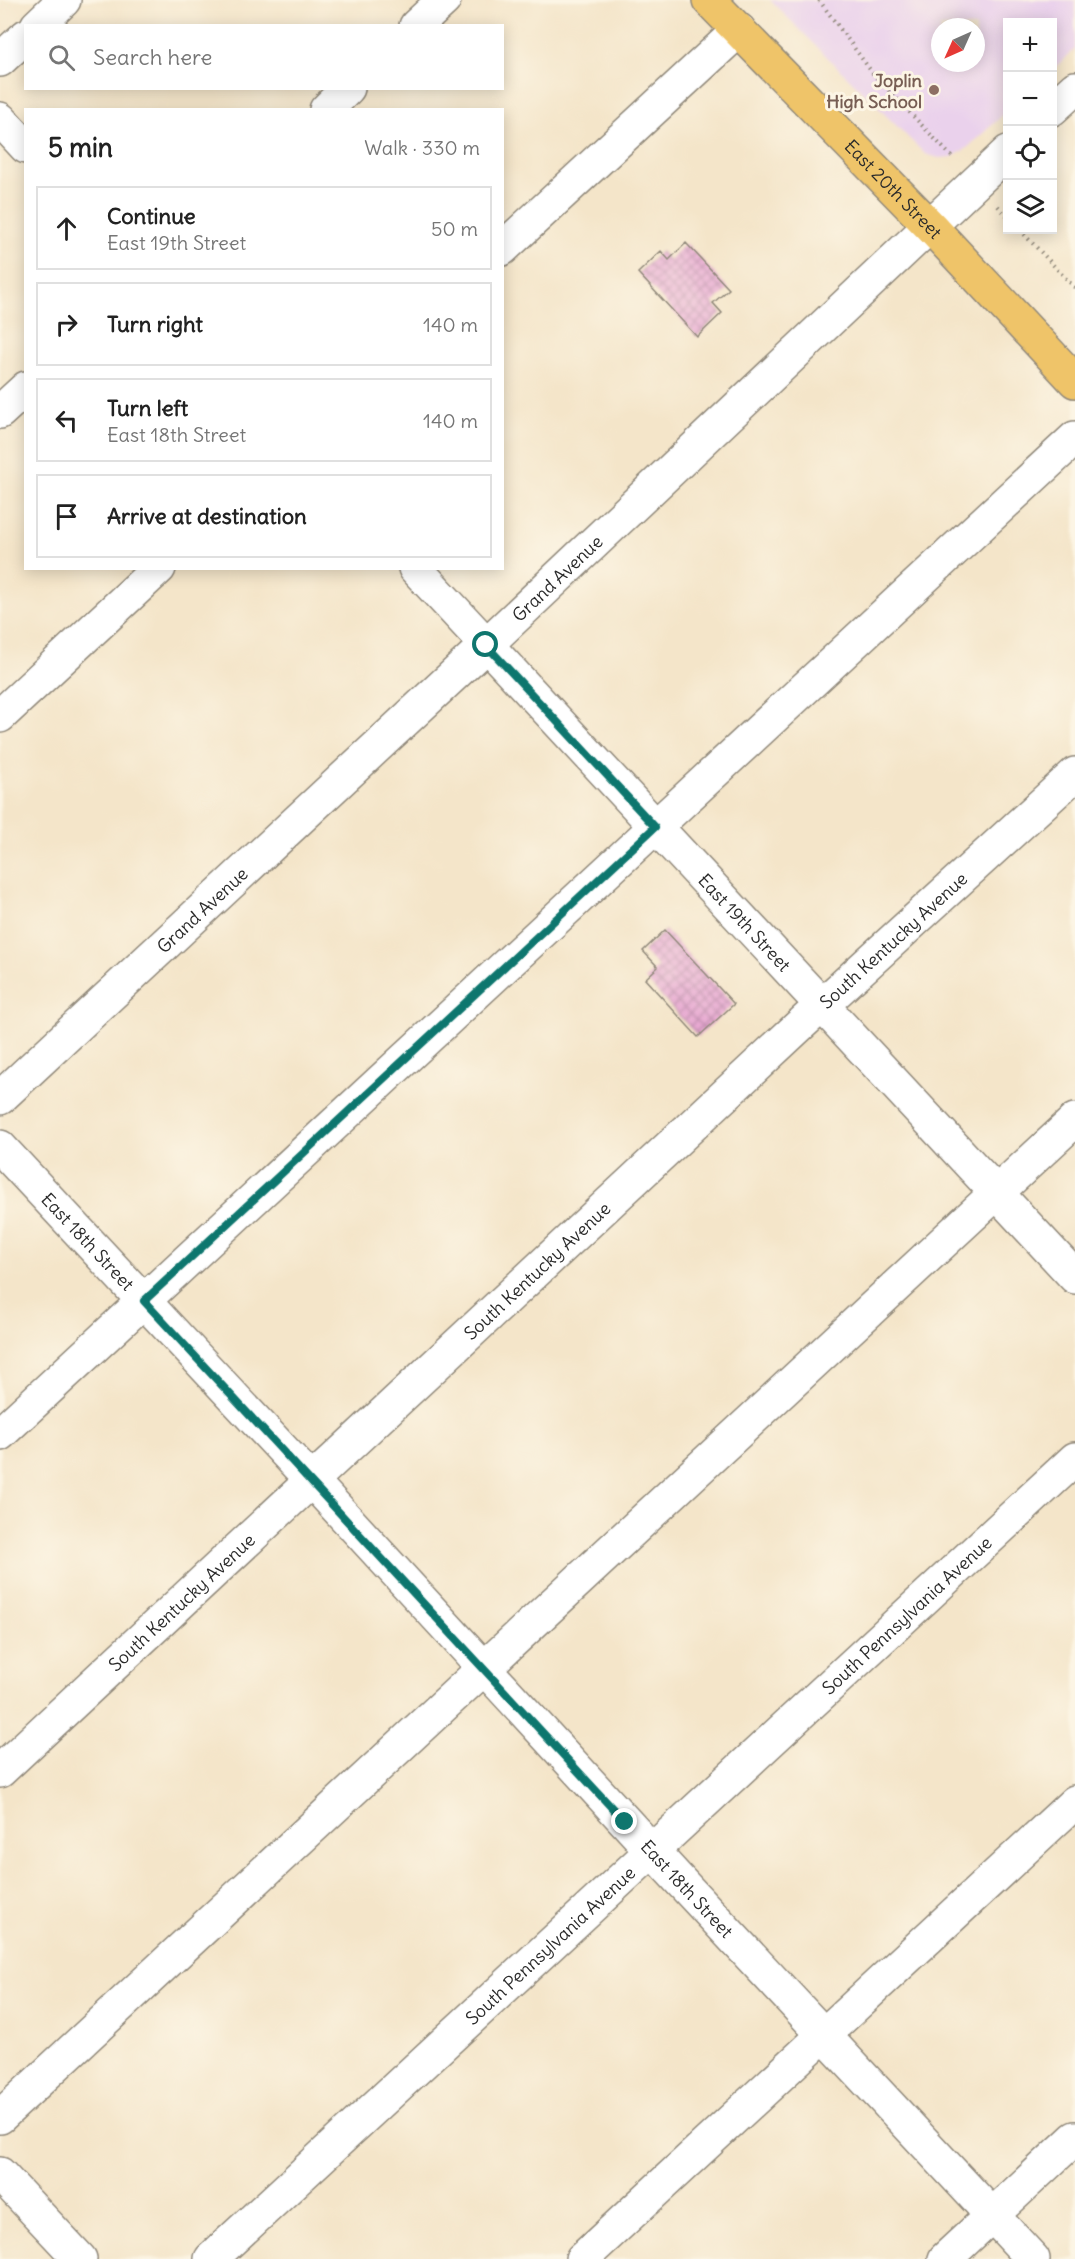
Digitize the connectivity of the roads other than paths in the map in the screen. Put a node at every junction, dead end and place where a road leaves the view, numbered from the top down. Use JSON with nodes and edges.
{"nodes":[{"id":1,"x":64,"y":0,"type":"edge"},
{"id":2,"x":444,"y":0,"type":"edge"},
{"id":3,"x":710,"y":0,"type":"edge"},
{"id":4,"x":39,"y":24,"type":"edge"},
{"id":5,"x":418,"y":24,"type":"edge"},
{"id":6,"x":739,"y":30,"type":"junction"},
{"id":7,"x":24,"y":38,"type":"edge"},
{"id":8,"x":0,"y":60,"type":"edge"},
{"id":9,"x":1075,"y":88,"type":"edge"},
{"id":10,"x":346,"y":90,"type":"edge"},
{"id":11,"x":1057,"y":105,"type":"edge"},
{"id":12,"x":328,"y":108,"type":"edge"},
{"id":13,"x":0,"y":119,"type":"edge"},
{"id":14,"x":24,"y":145,"type":"edge"},
{"id":15,"x":1003,"y":158,"type":"edge"},
{"id":16,"x":931,"y":227,"type":"junction"},
{"id":17,"x":504,"y":247,"type":"edge"},
{"id":18,"x":1075,"y":381,"type":"edge"},
{"id":19,"x":24,"y":390,"type":"edge"},
{"id":20,"x":0,"y":412,"type":"edge"},
{"id":21,"x":1075,"y":438,"type":"edge"},
{"id":22,"x":157,"y":570,"type":"edge"},
{"id":23,"x":417,"y":570,"type":"edge"},
{"id":24,"x":486,"y":645,"type":"junction"},
{"id":25,"x":0,"y":716,"type":"edge"},
{"id":26,"x":1075,"y":774,"type":"edge"},
{"id":27,"x":655,"y":827,"type":"junction"},
{"id":28,"x":823,"y":1004,"type":"junction"},
{"id":29,"x":0,"y":1098,"type":"edge"},
{"id":30,"x":1075,"y":1120,"type":"edge"},
{"id":31,"x":0,"y":1147,"type":"edge"},
{"id":32,"x":997,"y":1192,"type":"junction"},
{"id":33,"x":1075,"y":1277,"type":"edge"},
{"id":34,"x":144,"y":1301,"type":"junction"},
{"id":35,"x":0,"y":1434,"type":"edge"},
{"id":36,"x":1075,"y":1459,"type":"edge"},
{"id":37,"x":312,"y":1480,"type":"junction"},
{"id":38,"x":484,"y":1668,"type":"junction"},
{"id":39,"x":0,"y":1772,"type":"edge"},
{"id":40,"x":1075,"y":1802,"type":"edge"},
{"id":41,"x":651,"y":1850,"type":"junction"},
{"id":42,"x":824,"y":2035,"type":"junction"},
{"id":43,"x":0,"y":2117,"type":"edge"},
{"id":44,"x":1075,"y":2138,"type":"edge"},
{"id":45,"x":0,"y":2174,"type":"edge"},
{"id":46,"x":992,"y":2215,"type":"junction"},
{"id":47,"x":80,"y":2259,"type":"edge"},
{"id":48,"x":211,"y":2259,"type":"edge"},
{"id":49,"x":582,"y":2259,"type":"edge"},
{"id":50,"x":945,"y":2259,"type":"edge"},
{"id":51,"x":1033,"y":2259,"type":"edge"}],
"edges":[{"from":1,"to":4,"type":"street"},
{"from":2,"to":5,"type":"street"},
{"from":3,"to":6,"type":"main road","name":"East 20th Street"},
{"from":6,"to":16,"type":"main road","name":"East 20th Street"},
{"from":6,"to":17,"type":"street"},
{"from":7,"to":8,"type":"street"},
{"from":9,"to":11,"type":"street"},
{"from":10,"to":12,"type":"street"},
{"from":13,"to":14,"type":"street"},
{"from":15,"to":16,"type":"street","name":"Grand Avenue"},
{"from":16,"to":18,"type":"main road","name":"East 20th Street"},
{"from":16,"to":24,"type":"street","name":"Grand Avenue"},
{"from":19,"to":20,"type":"street"},
{"from":21,"to":27,"type":"street"},
{"from":22,"to":25,"type":"street"},
{"from":23,"to":24,"type":"street","name":"East 19th Street"},
{"from":24,"to":27,"type":"street","name":"East 19th Street"},
{"from":24,"to":29,"type":"street","name":"Grand Avenue"},
{"from":26,"to":28,"type":"street","name":"South Kentucky Avenue"},
{"from":27,"to":28,"type":"street","name":"East 19th Street"},
{"from":27,"to":34,"type":"street"},
{"from":28,"to":32,"type":"street","name":"East 19th Street"},
{"from":28,"to":37,"type":"street","name":"South Kentucky Avenue"},
{"from":30,"to":32,"type":"street"},
{"from":31,"to":34,"type":"street","name":"East 18th Street"},
{"from":32,"to":33,"type":"street","name":"East 19th Street"},
{"from":32,"to":38,"type":"street"},
{"from":34,"to":35,"type":"street"},
{"from":34,"to":37,"type":"street","name":"East 18th Street"},
{"from":36,"to":41,"type":"street","name":"South Pennsylvania Avenue"},
{"from":37,"to":38,"type":"street","name":"East 18th Street"},
{"from":37,"to":39,"type":"street","name":"South Kentucky Avenue"},
{"from":38,"to":41,"type":"street","name":"East 18th Street"},
{"from":38,"to":43,"type":"street"},
{"from":40,"to":42,"type":"street"},
{"from":41,"to":42,"type":"street","name":"East 18th Street"},
{"from":41,"to":48,"type":"street","name":"South Pennsylvania Avenue"},
{"from":42,"to":46,"type":"street","name":"East 18th Street"},
{"from":42,"to":49,"type":"street"},
{"from":44,"to":46,"type":"street"},
{"from":45,"to":47,"type":"street"},
{"from":46,"to":50,"type":"street"},
{"from":46,"to":51,"type":"street","name":"East 18th Street"}]}
